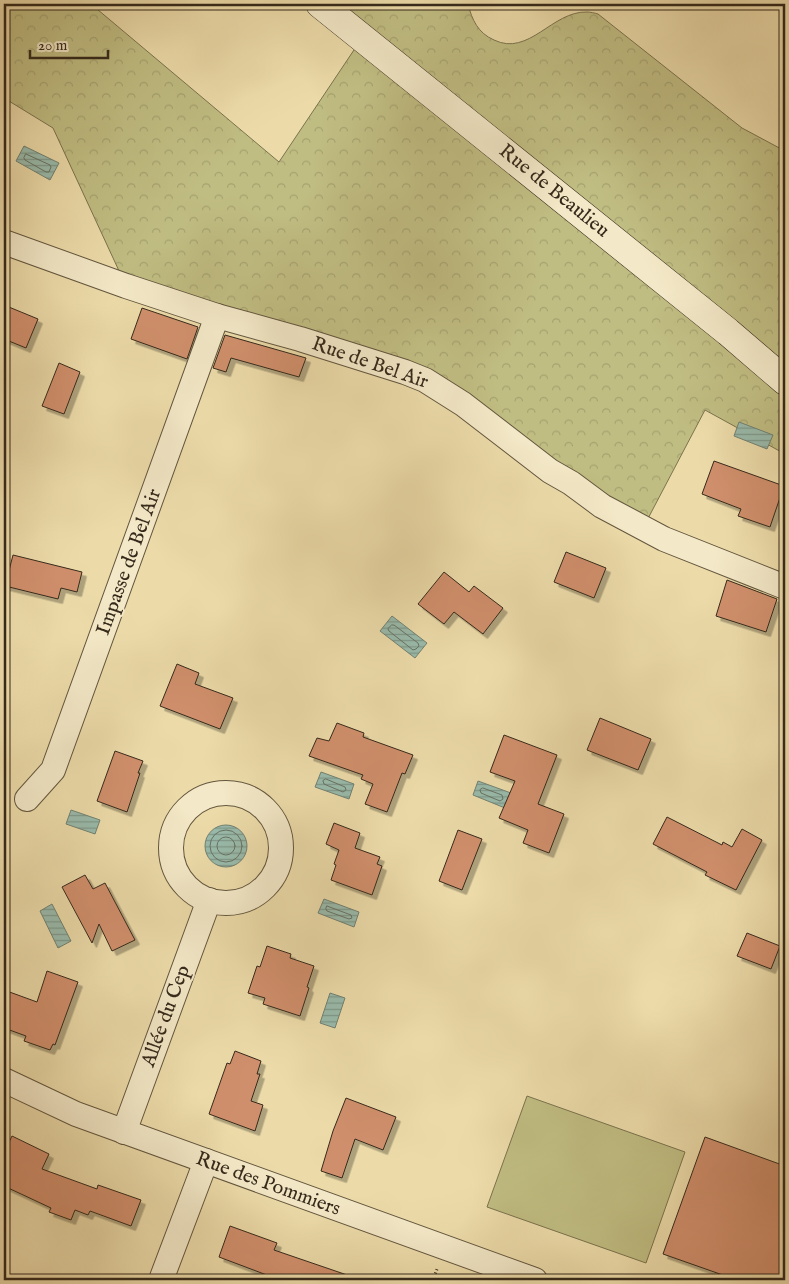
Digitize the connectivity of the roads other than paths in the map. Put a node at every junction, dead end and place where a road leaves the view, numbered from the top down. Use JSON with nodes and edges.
{"nodes":[{"id":1,"x":320,"y":4,"type":"edge"},
{"id":2,"x":4,"y":242,"type":"edge"},
{"id":3,"x":217,"y":316,"type":"junction"},
{"id":4,"x":785,"y":381,"type":"edge"},
{"id":5,"x":785,"y":587,"type":"edge"},
{"id":6,"x":27,"y":799,"type":"dead end"},
{"id":7,"x":209,"y":900,"type":"junction"},
{"id":8,"x":4,"y":1080,"type":"edge"},
{"id":9,"x":124,"y":1132,"type":"junction"},
{"id":10,"x":206,"y":1161,"type":"junction"},
{"id":11,"x":160,"y":1280,"type":"edge"},
{"id":12,"x":535,"y":1280,"type":"edge"}],
"edges":[{"from":1,"to":4,"type":"street","name":"Rue de Beaulieu"},
{"from":2,"to":3,"type":"street","name":"Rue de Bel Air"},
{"from":3,"to":5,"type":"street","name":"Rue de Bel Air"},
{"from":3,"to":6,"type":"street","name":"Impasse de Bel Air"},
{"from":7,"to":7,"type":"street"},
{"from":7,"to":9,"type":"street","name":"Allée du Cep"},
{"from":8,"to":9,"type":"street","name":"Rue des Pommiers"},
{"from":9,"to":10,"type":"street","name":"Rue des Pommiers"},
{"from":10,"to":11,"type":"street"},
{"from":10,"to":12,"type":"street","name":"Rue des Pommiers"}]}
